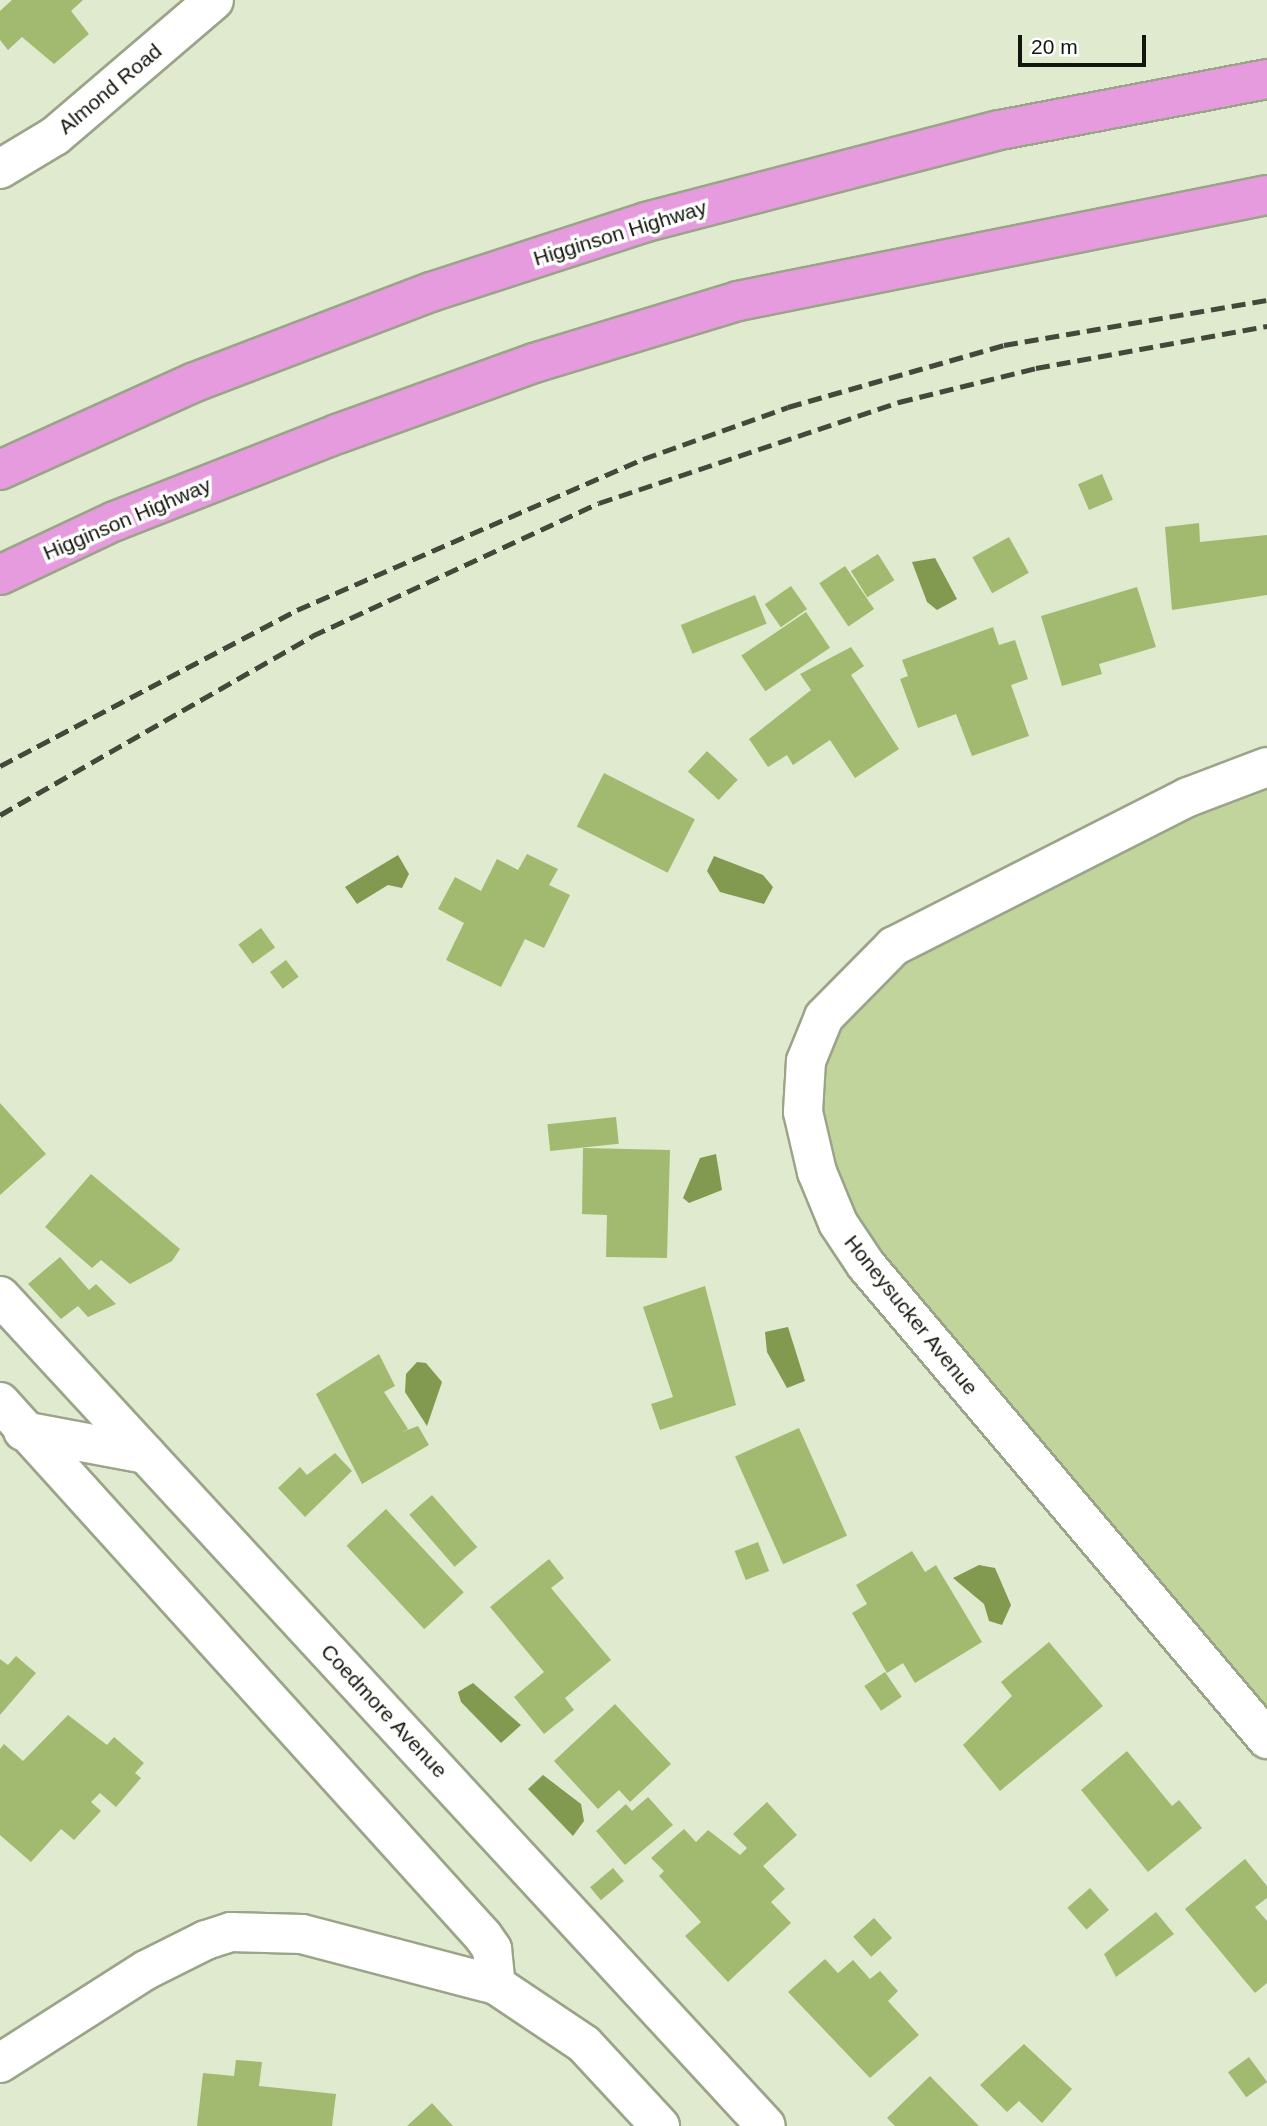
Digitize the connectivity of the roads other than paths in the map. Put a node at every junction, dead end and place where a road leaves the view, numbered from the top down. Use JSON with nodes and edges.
{"nodes":[{"id":1,"x":214,"y":0,"type":"edge"},
{"id":2,"x":1267,"y":79,"type":"edge"},
{"id":3,"x":0,"y":169,"type":"edge"},
{"id":4,"x":1267,"y":195,"type":"edge"},
{"id":5,"x":0,"y":470,"type":"edge"},
{"id":6,"x":0,"y":575,"type":"edge"},
{"id":7,"x":1267,"y":767,"type":"edge"},
{"id":8,"x":0,"y":1296,"type":"edge"},
{"id":9,"x":0,"y":1402,"type":"edge"},
{"id":10,"x":14,"y":1430,"type":"edge"},
{"id":11,"x":146,"y":1454,"type":"junction"},
{"id":12,"x":1267,"y":1738,"type":"edge"},
{"id":13,"x":496,"y":1985,"type":"junction"},
{"id":14,"x":0,"y":2063,"type":"edge"},
{"id":15,"x":660,"y":2126,"type":"edge"},
{"id":16,"x":766,"y":2126,"type":"edge"}],
"edges":[{"from":1,"to":3,"type":"street","name":"Almond Road"},
{"from":2,"to":5,"type":"highway","name":"Higginson Highway"},
{"from":4,"to":6,"type":"highway","name":"Higginson Highway"},
{"from":7,"to":12,"type":"street","name":"Honeysucker Avenue"},
{"from":8,"to":11,"type":"street","name":"Coedmore Avenue"},
{"from":9,"to":10,"type":"street"},
{"from":10,"to":11,"type":"street"},
{"from":10,"to":13,"type":"street"},
{"from":11,"to":16,"type":"street","name":"Coedmore Avenue"},
{"from":13,"to":14,"type":"street"},
{"from":13,"to":15,"type":"street"}]}
